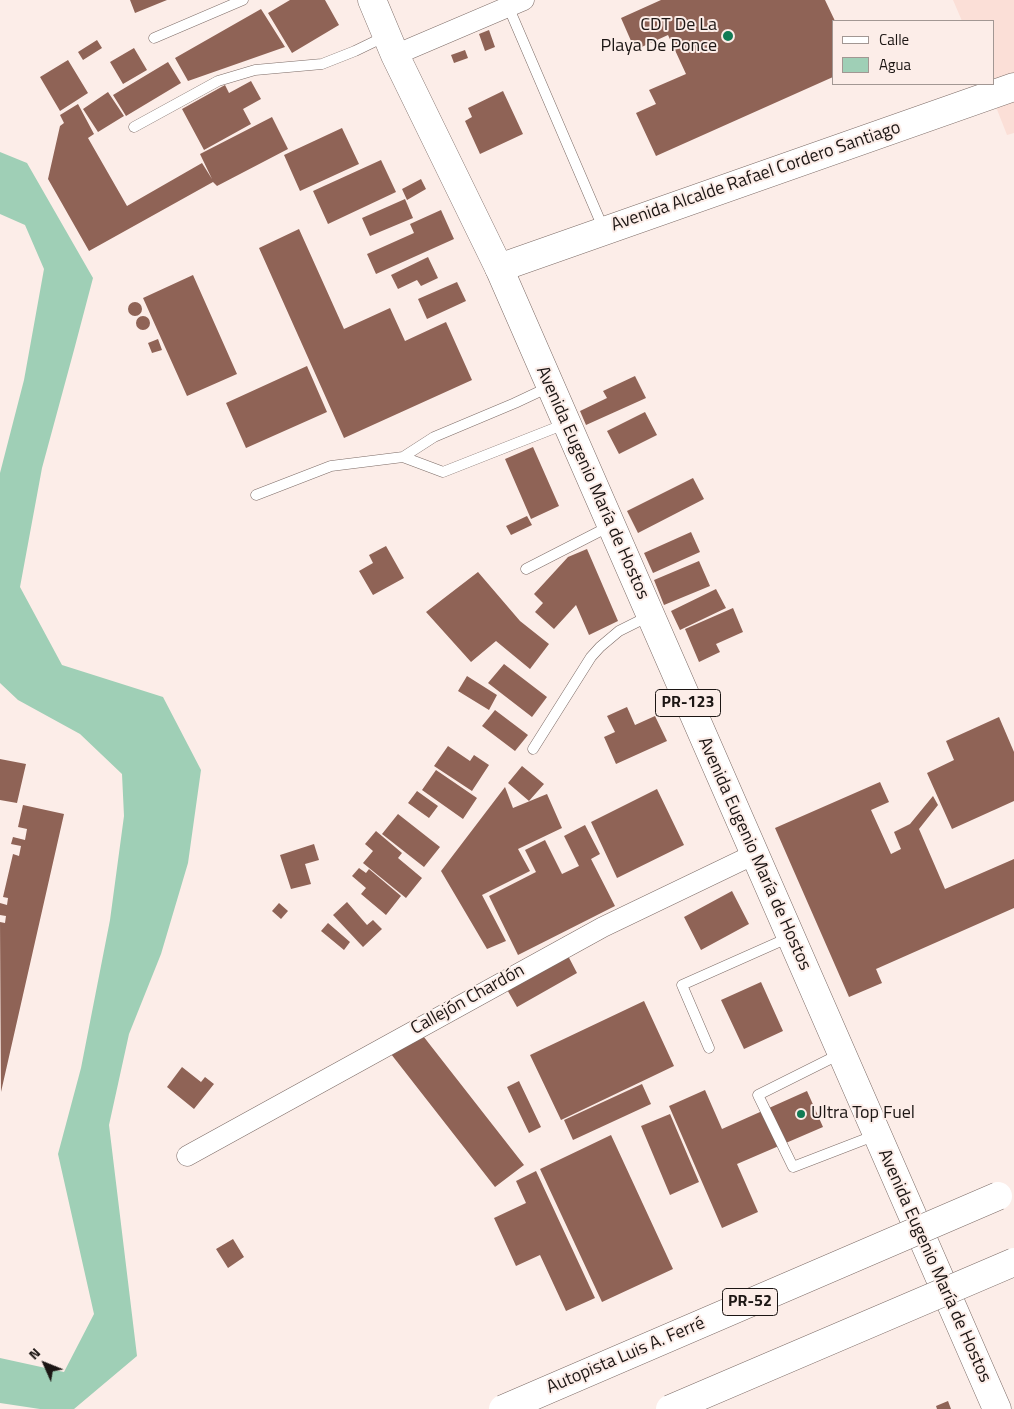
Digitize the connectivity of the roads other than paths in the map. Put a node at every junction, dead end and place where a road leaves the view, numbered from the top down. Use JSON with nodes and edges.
{"nodes":[{"id":1,"x":243,"y":0,"type":"edge"},
{"id":2,"x":372,"y":0,"type":"edge"},
{"id":3,"x":516,"y":3,"type":"edge"},
{"id":4,"x":154,"y":38,"type":"dead end"},
{"id":5,"x":391,"y":45,"type":"junction"},
{"id":6,"x":1014,"y":87,"type":"edge"},
{"id":7,"x":134,"y":127,"type":"dead end"},
{"id":8,"x":605,"y":231,"type":"junction"},
{"id":9,"x":499,"y":268,"type":"junction"},
{"id":10,"x":550,"y":386,"type":"junction"},
{"id":11,"x":566,"y":423,"type":"junction"},
{"id":12,"x":403,"y":457,"type":"junction"},
{"id":13,"x":256,"y":495,"type":"dead end"},
{"id":14,"x":611,"y":526,"type":"junction"},
{"id":15,"x":526,"y":569,"type":"dead end"},
{"id":16,"x":650,"y":615,"type":"junction"},
{"id":17,"x":533,"y":749,"type":"dead end"},
{"id":18,"x":755,"y":854,"type":"junction"},
{"id":19,"x":791,"y":937,"type":"junction"},
{"id":20,"x":709,"y":1048,"type":"dead end"},
{"id":21,"x":841,"y":1053,"type":"junction"},
{"id":22,"x":877,"y":1135,"type":"junction"},
{"id":23,"x":187,"y":1156,"type":"dead end"},
{"id":24,"x":998,"y":1196,"type":"dead end"},
{"id":25,"x":1014,"y":1262,"type":"edge"},
{"id":26,"x":503,"y":1409,"type":"edge"},
{"id":27,"x":670,"y":1409,"type":"edge"},
{"id":28,"x":997,"y":1409,"type":"edge"}],
"edges":[{"from":1,"to":4,"type":"lane"},
{"from":2,"to":5,"type":"main road","name":"Avenida Eugenio María de Hostos","number":"PR-123"},
{"from":3,"to":5,"type":"street"},
{"from":3,"to":8,"type":"lane"},
{"from":5,"to":7,"type":"lane"},
{"from":5,"to":9,"type":"main road","name":"Avenida Eugenio María de Hostos","number":"PR-123"},
{"from":6,"to":8,"type":"main road","name":"Avenida Alcalde Rafael Cordero Santiago"},
{"from":8,"to":9,"type":"main road","name":"Avenida Alcalde Rafael Cordero Santiago"},
{"from":9,"to":10,"type":"main road","name":"Avenida Eugenio María de Hostos","number":"PR-123"},
{"from":10,"to":11,"type":"main road","name":"Avenida Eugenio María de Hostos","number":"PR-123"},
{"from":10,"to":12,"type":"lane"},
{"from":11,"to":12,"type":"lane"},
{"from":11,"to":14,"type":"main road","name":"Avenida Eugenio María de Hostos","number":"PR-123"},
{"from":12,"to":13,"type":"lane"},
{"from":14,"to":15,"type":"lane"},
{"from":14,"to":16,"type":"main road","name":"Avenida Eugenio María de Hostos","number":"PR-123"},
{"from":16,"to":17,"type":"lane"},
{"from":16,"to":18,"type":"main road","name":"Avenida Eugenio María de Hostos","number":"PR-123"},
{"from":18,"to":19,"type":"main road","name":"Avenida Eugenio María de Hostos","number":"PR-123"},
{"from":18,"to":23,"type":"street","name":"Callejón Chardón"},
{"from":19,"to":20,"type":"lane"},
{"from":19,"to":21,"type":"main road","name":"Avenida Eugenio María de Hostos","number":"PR-123"},
{"from":21,"to":22,"type":"main road","name":"Avenida Eugenio María de Hostos","number":"PR-123"},
{"from":21,"to":22,"type":"lane"},
{"from":22,"to":28,"type":"main road","name":"Avenida Eugenio María de Hostos","number":"PR-123"},
{"from":24,"to":26,"type":"main road","name":"Autopista Luis A. Ferré","number":"PR-52","bridge":true},
{"from":25,"to":27,"type":"main road","bridge":true}]}
